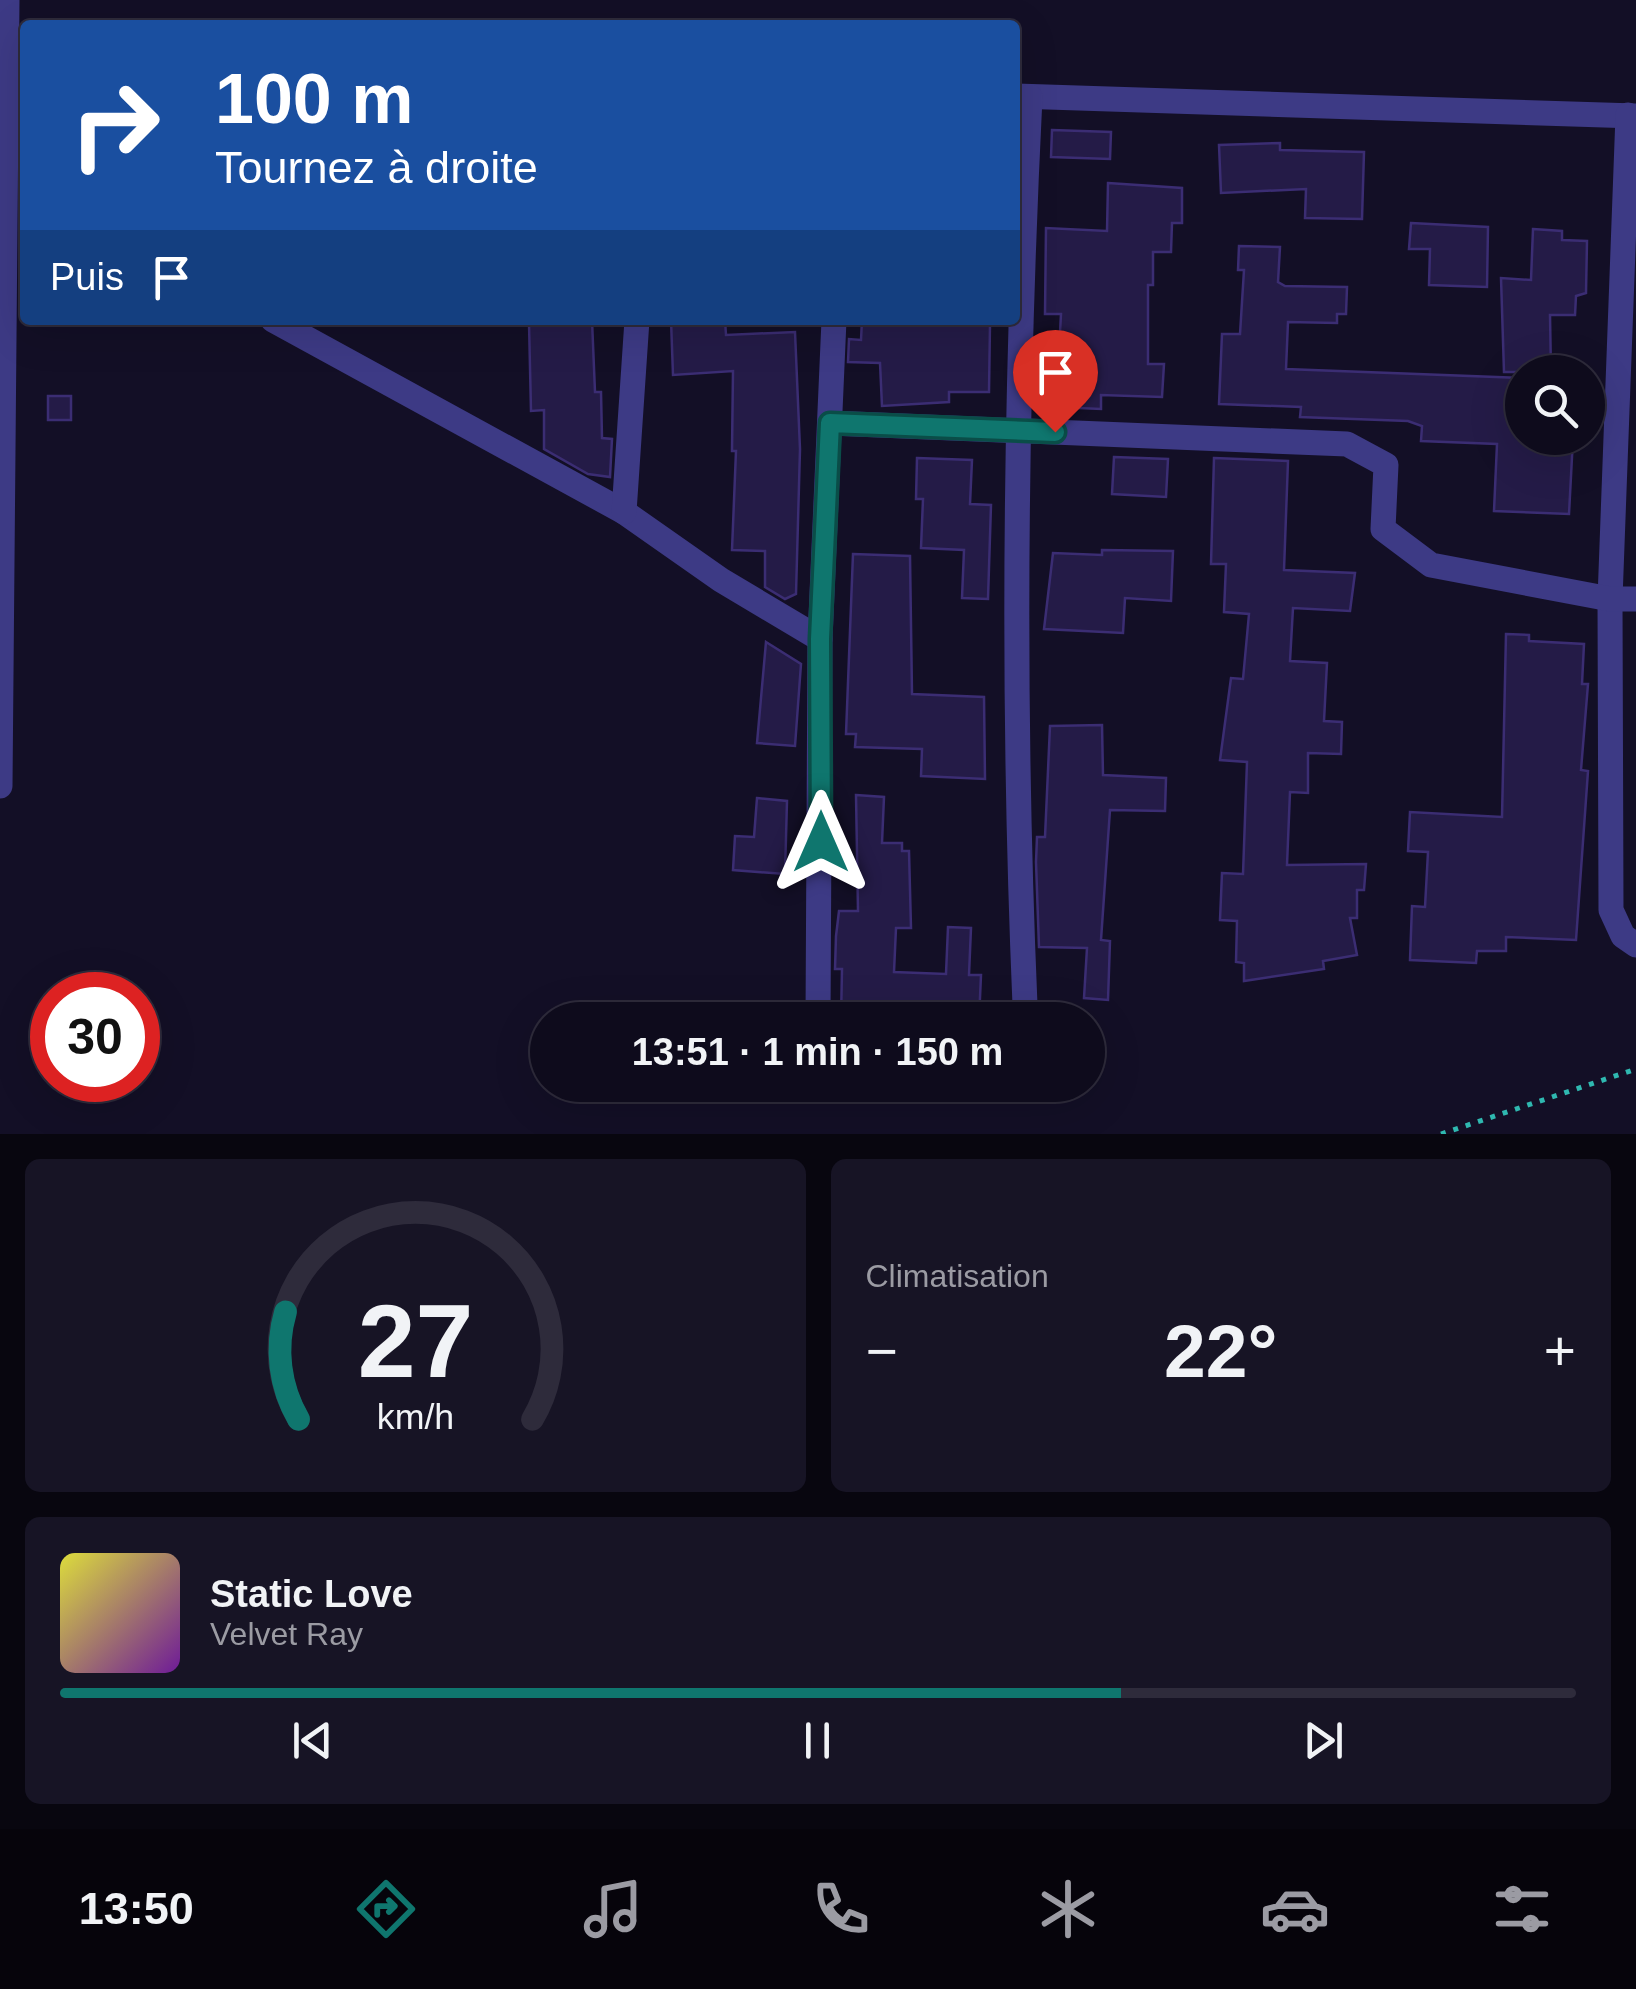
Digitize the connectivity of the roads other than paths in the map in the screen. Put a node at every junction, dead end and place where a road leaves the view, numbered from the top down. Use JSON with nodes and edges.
{"nodes":[{"id":1,"x":7,"y":0,"type":"edge"},
{"id":2,"x":10,"y":59,"type":"edge"},
{"id":3,"x":1023,"y":96,"type":"edge"},
{"id":4,"x":1632,"y":116,"type":"edge"},
{"id":5,"x":15,"y":174,"type":"edge"},
{"id":6,"x":283,"y":325,"type":"edge"},
{"id":7,"x":638,"y":325,"type":"edge"},
{"id":8,"x":834,"y":325,"type":"edge"},
{"id":9,"x":830,"y":423,"type":"junction"},
{"id":10,"x":1020,"y":431,"type":"junction"},
{"id":11,"x":624,"y":512,"type":"junction"},
{"id":12,"x":1623,"y":599,"type":"edge"},
{"id":13,"x":820,"y":639,"type":"junction"},
{"id":14,"x":0,"y":786,"type":"edge"},
{"id":15,"x":1636,"y":945,"type":"edge"},
{"id":16,"x":818,"y":1002,"type":"edge"},
{"id":17,"x":1025,"y":1002,"type":"edge"}],
"edges":[{"from":1,"to":2,"type":"street"},
{"from":2,"to":5,"type":"street"},
{"from":3,"to":4,"type":"street"},
{"from":3,"to":10,"type":"street"},
{"from":4,"to":12,"type":"street"},
{"from":5,"to":14,"type":"street"},
{"from":6,"to":11,"type":"street"},
{"from":7,"to":11,"type":"street"},
{"from":8,"to":9,"type":"street"},
{"from":9,"to":10,"type":"street"},
{"from":9,"to":13,"type":"street"},
{"from":10,"to":12,"type":"street"},
{"from":10,"to":17,"type":"street"},
{"from":11,"to":13,"type":"street"},
{"from":12,"to":15,"type":"street"},
{"from":13,"to":16,"type":"street"}]}
